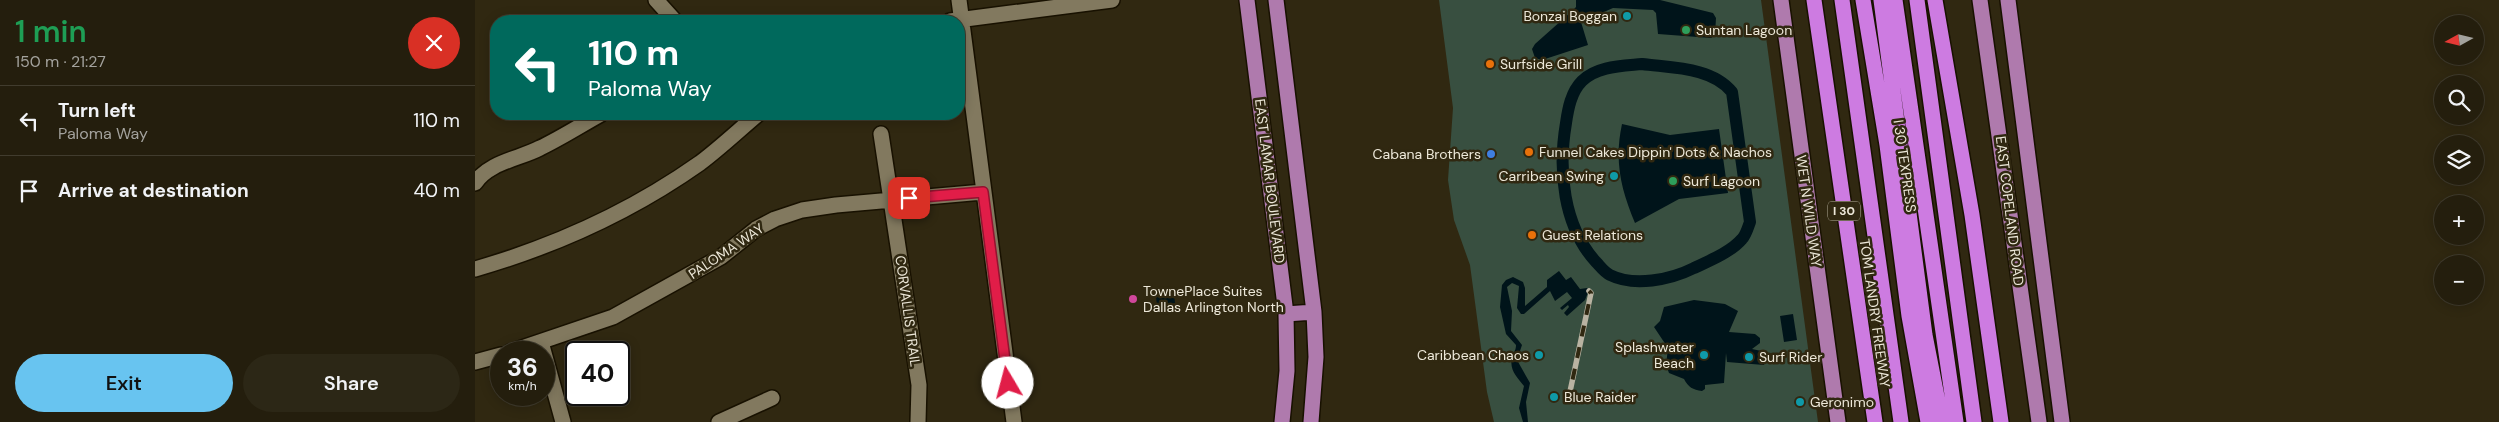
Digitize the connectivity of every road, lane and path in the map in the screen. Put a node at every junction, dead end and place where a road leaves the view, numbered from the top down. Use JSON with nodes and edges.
{"nodes":[{"id":1,"x":656,"y":0,"type":"edge"},
{"id":2,"x":959,"y":0,"type":"edge"},
{"id":3,"x":1112,"y":0,"type":"edge"},
{"id":4,"x":1247,"y":0,"type":"edge"},
{"id":5,"x":1276,"y":0,"type":"edge"},
{"id":6,"x":1781,"y":0,"type":"edge"},
{"id":7,"x":1814,"y":0,"type":"edge"},
{"id":8,"x":1842,"y":0,"type":"edge"},
{"id":9,"x":1863,"y":0,"type":"edge"},
{"id":10,"x":1881,"y":0,"type":"edge"},
{"id":11,"x":1895,"y":0,"type":"edge"},
{"id":12,"x":1917,"y":0,"type":"edge"},
{"id":13,"x":1935,"y":0,"type":"edge"},
{"id":14,"x":1980,"y":0,"type":"edge"},
{"id":15,"x":2008,"y":0,"type":"edge"},
{"id":16,"x":670,"y":15,"type":"edge"},
{"id":17,"x":957,"y":15,"type":"edge"},
{"id":18,"x":965,"y":19,"type":"edge"},
{"id":19,"x":965,"y":77,"type":"edge"},
{"id":20,"x":590,"y":120,"type":"edge"},
{"id":21,"x":751,"y":120,"type":"edge"},
{"id":22,"x":881,"y":134,"type":"dead end"},
{"id":23,"x":475,"y":183,"type":"edge"},
{"id":24,"x":983,"y":192,"type":"junction"},
{"id":25,"x":892,"y":200,"type":"junction"},
{"id":26,"x":476,"y":265,"type":"edge"},
{"id":27,"x":2046,"y":285,"type":"junction"},
{"id":28,"x":2020,"y":288,"type":"junction"},
{"id":29,"x":1315,"y":312,"type":"junction"},
{"id":30,"x":1286,"y":314,"type":"junction"},
{"id":31,"x":1919,"y":336,"type":"junction"},
{"id":32,"x":544,"y":341,"type":"edge"},
{"id":33,"x":490,"y":358,"type":"edge"},
{"id":34,"x":475,"y":362,"type":"edge"},
{"id":35,"x":555,"y":393,"type":"edge"},
{"id":36,"x":772,"y":398,"type":"dead end"},
{"id":37,"x":563,"y":422,"type":"edge"},
{"id":38,"x":719,"y":422,"type":"edge"},
{"id":39,"x":918,"y":422,"type":"edge"},
{"id":40,"x":1014,"y":422,"type":"edge"},
{"id":41,"x":1282,"y":422,"type":"edge"},
{"id":42,"x":1311,"y":422,"type":"edge"},
{"id":43,"x":1838,"y":422,"type":"edge"},
{"id":44,"x":1875,"y":422,"type":"edge"},
{"id":45,"x":1901,"y":422,"type":"edge"},
{"id":46,"x":1928,"y":422,"type":"edge"},
{"id":47,"x":1942,"y":422,"type":"edge"},
{"id":48,"x":1956,"y":422,"type":"edge"},
{"id":49,"x":1974,"y":422,"type":"edge"},
{"id":50,"x":2001,"y":422,"type":"edge"},
{"id":51,"x":2039,"y":422,"type":"edge"},
{"id":52,"x":2062,"y":422,"type":"edge"}],
"edges":[{"from":1,"to":16,"type":"street"},
{"from":2,"to":17,"type":"street"},
{"from":3,"to":18,"type":"street"},
{"from":4,"to":30,"type":"main road","name":"EAST LAMAR BOULEVARD"},
{"from":5,"to":29,"type":"main road","name":"EAST LAMAR BOULEVARD"},
{"from":6,"to":43,"type":"main road","name":"WET N WILD WAY"},
{"from":7,"to":44,"type":"highway","name":"TOM LANDRY FREEWAY","number":"I 30"},
{"from":8,"to":45,"type":"highway"},
{"from":9,"to":31,"type":"highway","name":"I 30 TEXPRESS"},
{"from":10,"to":31,"type":"highway"},
{"from":11,"to":48,"type":"highway"},
{"from":12,"to":49,"type":"highway"},
{"from":13,"to":50,"type":"highway"},
{"from":14,"to":28,"type":"main road","name":"EAST COPELAND ROAD"},
{"from":15,"to":27,"type":"main road","name":"EAST COPELAND ROAD"},
{"from":19,"to":24,"type":"street"},
{"from":20,"to":23,"type":"street"},
{"from":21,"to":26,"type":"street"},
{"from":22,"to":25,"type":"street","name":"CORVALLIS TRAIL"},
{"from":24,"to":25,"type":"street","name":"PALOMA WAY"},
{"from":24,"to":40,"type":"street"},
{"from":25,"to":32,"type":"street","name":"PALOMA WAY"},
{"from":25,"to":39,"type":"street","name":"CORVALLIS TRAIL"},
{"from":27,"to":28,"type":"main road"},
{"from":27,"to":52,"type":"main road","name":"EAST COPELAND ROAD"},
{"from":28,"to":51,"type":"main road","name":"EAST COPELAND ROAD"},
{"from":29,"to":30,"type":"main road"},
{"from":29,"to":42,"type":"main road","name":"EAST LAMAR BOULEVARD"},
{"from":30,"to":41,"type":"main road","name":"EAST LAMAR BOULEVARD"},
{"from":31,"to":46,"type":"highway"},
{"from":31,"to":47,"type":"highway"},
{"from":33,"to":34,"type":"street"},
{"from":35,"to":37,"type":"street"},
{"from":36,"to":38,"type":"street"}]}
